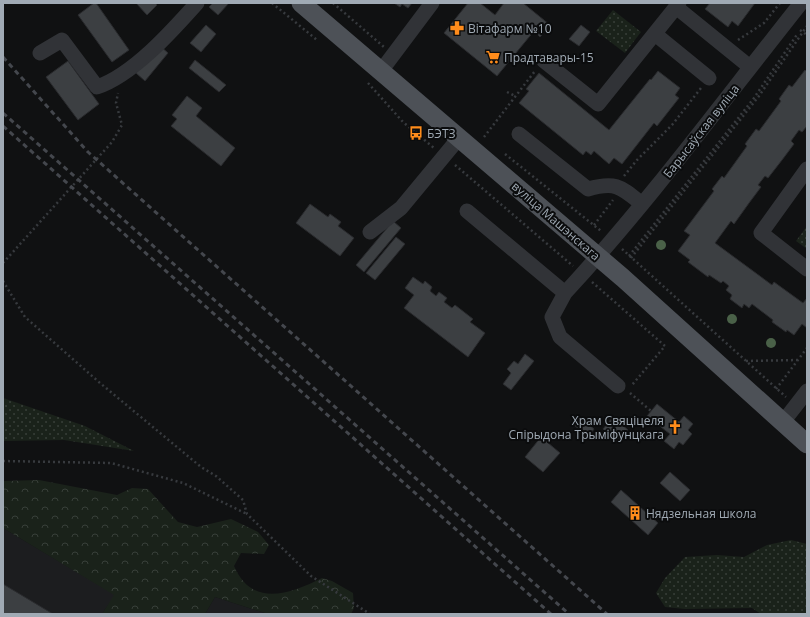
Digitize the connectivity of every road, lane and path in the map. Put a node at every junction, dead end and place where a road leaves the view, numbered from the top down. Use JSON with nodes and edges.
{"nodes":[{"id":1,"x":197,"y":3,"type":"edge"},
{"id":2,"x":301,"y":3,"type":"edge"},
{"id":3,"x":333,"y":3,"type":"edge"},
{"id":4,"x":432,"y":3,"type":"edge"},
{"id":5,"x":780,"y":3,"type":"edge"},
{"id":6,"x":801,"y":3,"type":"edge"},
{"id":7,"x":678,"y":5,"type":"edge"},
{"id":8,"x":803,"y":24,"type":"dead end"},
{"id":9,"x":807,"y":26,"type":"edge"},
{"id":10,"x":800,"y":30,"type":"junction"},
{"id":11,"x":803,"y":32,"type":"junction"},
{"id":12,"x":655,"y":34,"type":"junction"},
{"id":13,"x":807,"y":35,"type":"edge"},
{"id":14,"x":730,"y":51,"type":"junction"},
{"id":15,"x":40,"y":53,"type":"dead end"},
{"id":16,"x":392,"y":54,"type":"junction"},
{"id":17,"x":544,"y":61,"type":"joint"},
{"id":18,"x":750,"y":67,"type":"junction"},
{"id":19,"x":122,"y":75,"type":"junction"},
{"id":20,"x":374,"y":77,"type":"junction"},
{"id":21,"x":709,"y":78,"type":"joint"},
{"id":22,"x":507,"y":92,"type":"dead end"},
{"id":23,"x":515,"y":96,"type":"junction"},
{"id":24,"x":478,"y":132,"type":"dead end"},
{"id":25,"x":519,"y":134,"type":"dead end"},
{"id":26,"x":484,"y":137,"type":"junction"},
{"id":27,"x":459,"y":138,"type":"junction"},
{"id":28,"x":490,"y":142,"type":"dead end"},
{"id":29,"x":502,"y":152,"type":"dead end"},
{"id":30,"x":444,"y":156,"type":"junction"},
{"id":31,"x":807,"y":169,"type":"edge"},
{"id":32,"x":618,"y":186,"type":"junction"},
{"id":33,"x":642,"y":204,"type":"junction"},
{"id":34,"x":467,"y":211,"type":"dead end"},
{"id":35,"x":594,"y":225,"type":"junction"},
{"id":36,"x":370,"y":232,"type":"dead end"},
{"id":37,"x":613,"y":241,"type":"junction"},
{"id":38,"x":630,"y":257,"type":"junction"},
{"id":39,"x":598,"y":258,"type":"junction"},
{"id":40,"x":3,"y":263,"type":"edge"},
{"id":41,"x":807,"y":269,"type":"edge"},
{"id":42,"x":583,"y":274,"type":"junction"},
{"id":43,"x":3,"y":281,"type":"edge"},
{"id":44,"x":566,"y":293,"type":"junction"},
{"id":45,"x":807,"y":348,"type":"edge"},
{"id":46,"x":799,"y":360,"type":"junction"},
{"id":47,"x":745,"y":361,"type":"junction"},
{"id":48,"x":618,"y":386,"type":"dead end"},
{"id":49,"x":776,"y":389,"type":"junction"},
{"id":50,"x":807,"y":391,"type":"edge"},
{"id":51,"x":795,"y":406,"type":"junction"},
{"id":52,"x":651,"y":410,"type":"dead end"},
{"id":53,"x":783,"y":422,"type":"junction"},
{"id":54,"x":807,"y":444,"type":"edge"},
{"id":55,"x":3,"y":460,"type":"edge"},
{"id":56,"x":247,"y":514,"type":"junction"},
{"id":57,"x":370,"y":614,"type":"edge"}],
"edges":[{"from":1,"to":19,"type":"street"},
{"from":2,"to":20,"type":"main road","name":"вуліца Машэнскага"},
{"from":3,"to":16,"type":"path"},
{"from":4,"to":16,"type":"street"},
{"from":5,"to":14,"type":"path"},
{"from":6,"to":18,"type":"street","name":"Барысаўская вуліца"},
{"from":7,"to":12,"type":"street"},
{"from":7,"to":14,"type":"street"},
{"from":8,"to":10,"type":"path"},
{"from":9,"to":11,"type":"path"},
{"from":10,"to":11,"type":"path"},
{"from":10,"to":38,"type":"path"},
{"from":11,"to":13,"type":"path"},
{"from":11,"to":38,"type":"path"},
{"from":12,"to":17,"type":"street"},
{"from":12,"to":21,"type":"street"},
{"from":14,"to":18,"type":"street"},
{"from":15,"to":19,"type":"street"},
{"from":16,"to":20,"type":"street"},
{"from":17,"to":23,"type":"path"},
{"from":18,"to":33,"type":"street","name":"Барысаўская вуліца"},
{"from":19,"to":40,"type":"path"},
{"from":20,"to":27,"type":"main road","name":"вуліца Машэнскага"},
{"from":20,"to":30,"type":"path"},
{"from":21,"to":32,"type":"path"},
{"from":22,"to":23,"type":"path"},
{"from":23,"to":26,"type":"path"},
{"from":24,"to":26,"type":"path"},
{"from":25,"to":32,"type":"street"},
{"from":26,"to":28,"type":"path"},
{"from":27,"to":30,"type":"street"},
{"from":27,"to":39,"type":"main road","name":"вуліца Машэнскага"},
{"from":29,"to":35,"type":"path"},
{"from":30,"to":36,"type":"street"},
{"from":30,"to":42,"type":"path"},
{"from":31,"to":41,"type":"street"},
{"from":32,"to":33,"type":"street"},
{"from":32,"to":35,"type":"path"},
{"from":33,"to":37,"type":"street","name":"Барысаўская вуліца"},
{"from":34,"to":44,"type":"street"},
{"from":35,"to":37,"type":"path"},
{"from":37,"to":38,"type":"path"},
{"from":37,"to":39,"type":"street","name":"Барысаўская вуліца"},
{"from":38,"to":47,"type":"path"},
{"from":39,"to":42,"type":"street","name":"Барысаўская вуліца"},
{"from":39,"to":53,"type":"main road","name":"вуліца Машэнскага"},
{"from":42,"to":44,"type":"street","name":"Барысаўская вуліца"},
{"from":42,"to":52,"type":"path"},
{"from":43,"to":56,"type":"path"},
{"from":44,"to":48,"type":"street","name":"Барысаўская вуліца"},
{"from":45,"to":46,"type":"path"},
{"from":46,"to":47,"type":"path"},
{"from":46,"to":49,"type":"path"},
{"from":47,"to":49,"type":"path"},
{"from":49,"to":51,"type":"path"},
{"from":50,"to":51,"type":"street"},
{"from":51,"to":53,"type":"street"},
{"from":53,"to":54,"type":"main road","name":"вуліца Машэнскага"},
{"from":55,"to":56,"type":"path"},
{"from":56,"to":57,"type":"path"}]}
